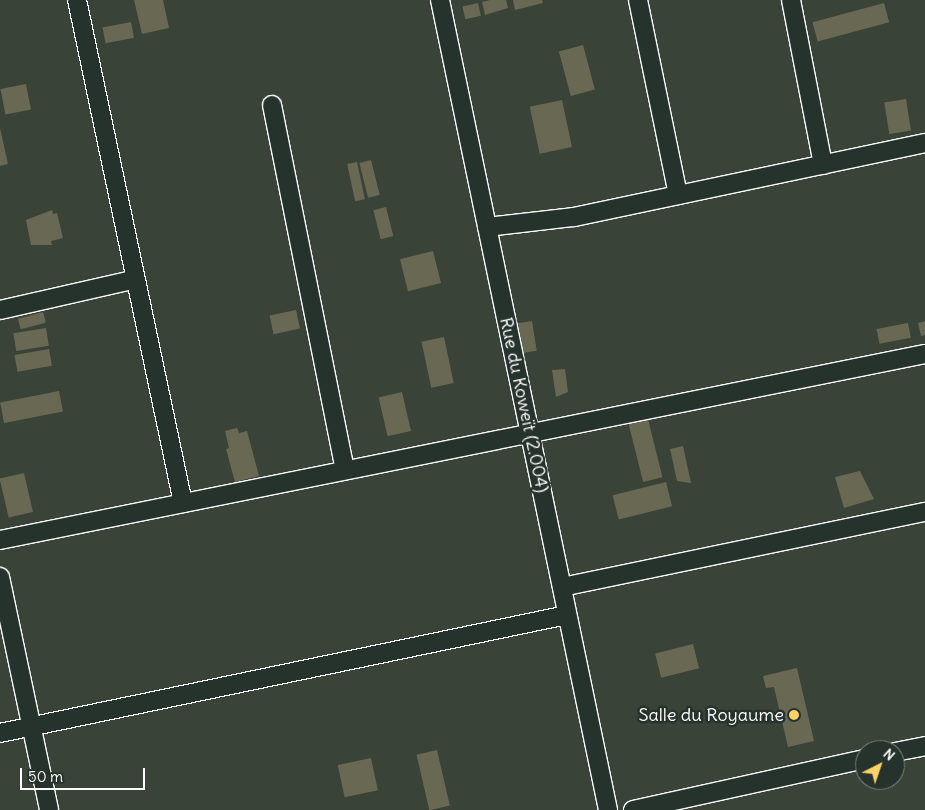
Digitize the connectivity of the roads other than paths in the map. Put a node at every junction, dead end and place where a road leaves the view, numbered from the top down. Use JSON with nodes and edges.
{"nodes":[{"id":1,"x":76,"y":0,"type":"edge"},
{"id":2,"x":440,"y":0,"type":"edge"},
{"id":3,"x":638,"y":0,"type":"edge"},
{"id":4,"x":791,"y":0,"type":"edge"},
{"id":5,"x":272,"y":105,"type":"dead end"},
{"id":6,"x":925,"y":143,"type":"edge"},
{"id":7,"x":823,"y":165,"type":"junction"},
{"id":8,"x":678,"y":195,"type":"junction"},
{"id":9,"x":487,"y":227,"type":"junction"},
{"id":10,"x":136,"y":279,"type":"junction"},
{"id":11,"x":0,"y":310,"type":"edge"},
{"id":12,"x":925,"y":354,"type":"edge"},
{"id":13,"x":530,"y":433,"type":"junction"},
{"id":14,"x":346,"y":470,"type":"junction"},
{"id":15,"x":183,"y":503,"type":"junction"},
{"id":16,"x":925,"y":512,"type":"edge"},
{"id":17,"x":0,"y":540,"type":"edge"},
{"id":18,"x":0,"y":576,"type":"edge"},
{"id":19,"x":562,"y":588,"type":"junction"},
{"id":20,"x":567,"y":615,"type":"junction"},
{"id":21,"x":31,"y":726,"type":"junction"},
{"id":22,"x":0,"y":733,"type":"edge"},
{"id":23,"x":925,"y":746,"type":"edge"},
{"id":24,"x":905,"y":750,"type":"edge"},
{"id":25,"x":855,"y":761,"type":"edge"},
{"id":26,"x":49,"y":810,"type":"edge"},
{"id":27,"x":608,"y":810,"type":"edge"},
{"id":28,"x":633,"y":810,"type":"edge"}],
"edges":[{"from":1,"to":10,"type":"street"},
{"from":2,"to":9,"type":"street","name":"Rue du Koweït (2.004)"},
{"from":3,"to":8,"type":"street"},
{"from":4,"to":7,"type":"street"},
{"from":5,"to":14,"type":"street"},
{"from":6,"to":7,"type":"street"},
{"from":7,"to":8,"type":"street"},
{"from":8,"to":9,"type":"street"},
{"from":9,"to":13,"type":"street","name":"Rue du Koweït (2.004)"},
{"from":10,"to":11,"type":"street"},
{"from":10,"to":15,"type":"street"},
{"from":12,"to":13,"type":"street"},
{"from":13,"to":14,"type":"street"},
{"from":13,"to":19,"type":"street","name":"Rue du Koweït (2.004)"},
{"from":14,"to":15,"type":"street"},
{"from":15,"to":17,"type":"street"},
{"from":16,"to":19,"type":"street"},
{"from":18,"to":21,"type":"street"},
{"from":19,"to":20,"type":"street","name":"Rue du Koweït (2.004)"},
{"from":20,"to":21,"type":"street"},
{"from":20,"to":27,"type":"street","name":"Rue du Koweït (2.004)"},
{"from":21,"to":22,"type":"street"},
{"from":21,"to":26,"type":"street"},
{"from":23,"to":24,"type":"street"},
{"from":25,"to":28,"type":"street"}]}
